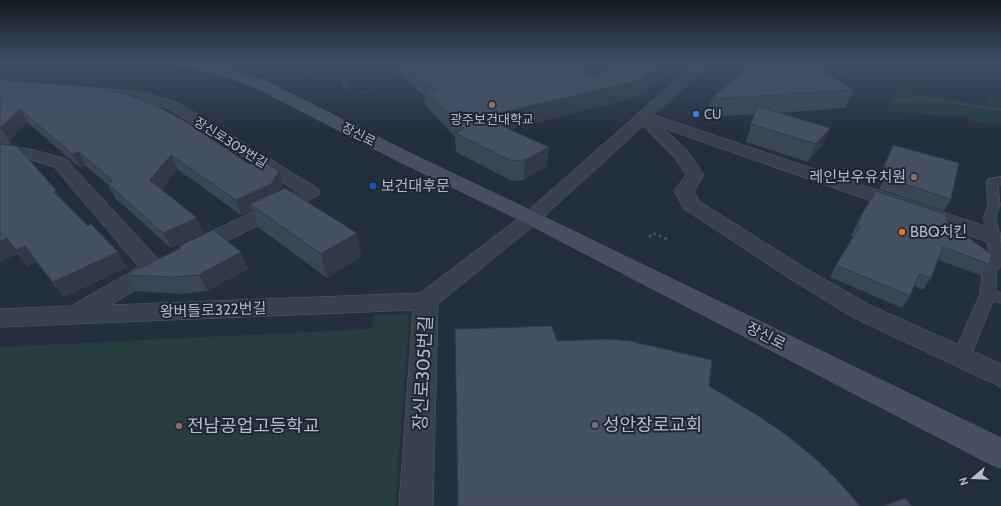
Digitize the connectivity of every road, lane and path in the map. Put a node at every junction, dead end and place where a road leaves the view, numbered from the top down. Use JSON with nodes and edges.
{"nodes":[{"id":1,"x":263,"y":86,"type":"edge"},
{"id":2,"x":345,"y":86,"type":"edge"},
{"id":3,"x":679,"y":86,"type":"edge"},
{"id":4,"x":375,"y":88,"type":"dead end"},
{"id":5,"x":81,"y":90,"type":"edge"},
{"id":6,"x":344,"y":90,"type":"dead end"},
{"id":7,"x":355,"y":96,"type":"dead end"},
{"id":8,"x":893,"y":99,"type":"dead end"},
{"id":9,"x":1001,"y":109,"type":"edge"},
{"id":10,"x":644,"y":117,"type":"junction"},
{"id":11,"x":0,"y":150,"type":"edge"},
{"id":12,"x":1001,"y":181,"type":"edge"},
{"id":13,"x":531,"y":218,"type":"junction"},
{"id":14,"x":992,"y":236,"type":"junction"},
{"id":15,"x":649,"y":237,"type":"dead end"},
{"id":16,"x":667,"y":239,"type":"dead end"},
{"id":17,"x":153,"y":268,"type":"junction"},
{"id":18,"x":994,"y":296,"type":"edge"},
{"id":19,"x":426,"y":300,"type":"junction"},
{"id":20,"x":75,"y":315,"type":"junction"},
{"id":21,"x":0,"y":318,"type":"edge"},
{"id":22,"x":961,"y":358,"type":"junction"},
{"id":23,"x":1001,"y":376,"type":"edge"},
{"id":24,"x":1001,"y":454,"type":"edge"},
{"id":25,"x":416,"y":506,"type":"edge"}],
"edges":[{"from":1,"to":13,"type":"main road","name":"장신로"},
{"from":2,"to":6,"type":"path"},
{"from":3,"to":10,"type":"street"},
{"from":4,"to":7,"type":"path"},
{"from":5,"to":17,"type":"street","name":"장신로309번길"},
{"from":8,"to":9,"type":"path"},
{"from":10,"to":13,"type":"street"},
{"from":10,"to":14,"type":"street"},
{"from":10,"to":22,"type":"street"},
{"from":11,"to":17,"type":"street"},
{"from":12,"to":14,"type":"lane"},
{"from":13,"to":19,"type":"street","name":"장신로305번길"},
{"from":13,"to":24,"type":"main road","name":"장신로"},
{"from":14,"to":18,"type":"lane"},
{"from":15,"to":16,"type":"path"},
{"from":17,"to":20,"type":"street","name":"장신로309번길"},
{"from":18,"to":22,"type":"lane"},
{"from":19,"to":20,"type":"street","name":"왕버들로322번길"},
{"from":19,"to":25,"type":"street","name":"장신로305번길"},
{"from":20,"to":21,"type":"street","name":"왕버들로322번길"},
{"from":22,"to":23,"type":"street"}]}
